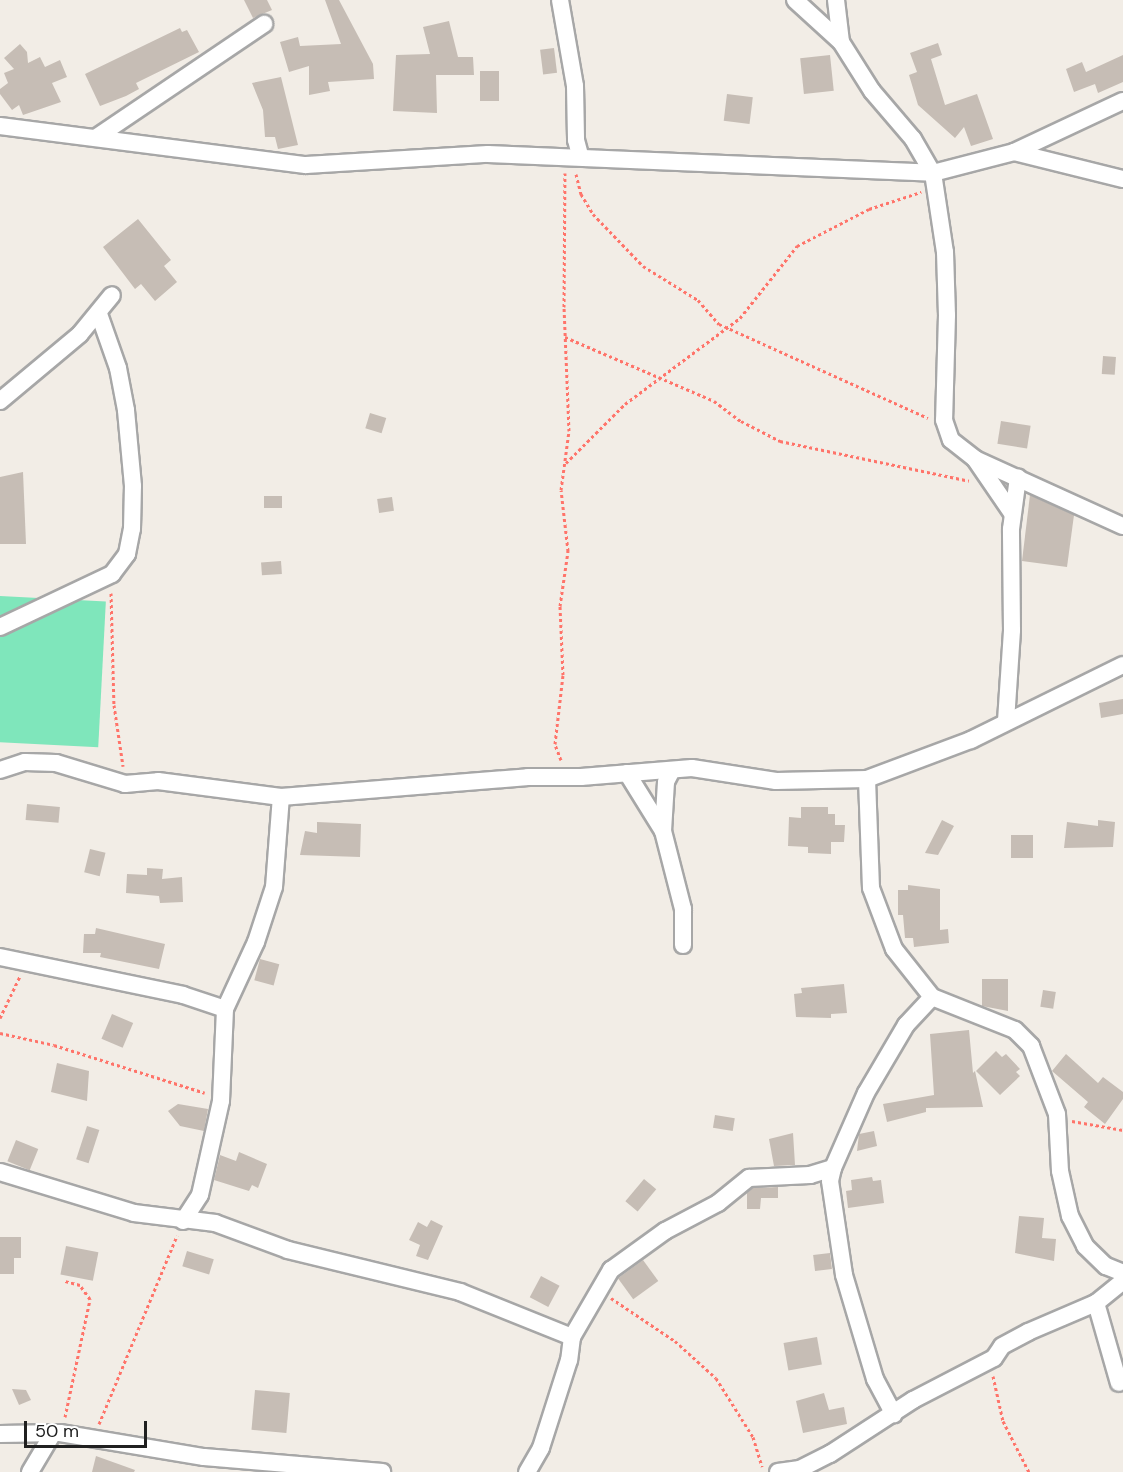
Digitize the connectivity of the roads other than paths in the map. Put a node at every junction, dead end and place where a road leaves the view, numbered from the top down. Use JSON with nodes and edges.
{"nodes":[{"id":1,"x":560,"y":0,"type":"edge"},
{"id":2,"x":795,"y":0,"type":"edge"},
{"id":3,"x":836,"y":0,"type":"edge"},
{"id":4,"x":264,"y":24,"type":"dead end"},
{"id":5,"x":841,"y":42,"type":"junction"},
{"id":6,"x":1123,"y":101,"type":"edge"},
{"id":7,"x":0,"y":126,"type":"edge"},
{"id":8,"x":97,"y":137,"type":"junction"},
{"id":9,"x":1014,"y":152,"type":"junction"},
{"id":10,"x":573,"y":155,"type":"junction"},
{"id":11,"x":1123,"y":179,"type":"edge"},
{"id":12,"x":934,"y":182,"type":"junction"},
{"id":13,"x":112,"y":295,"type":"dead end"},
{"id":14,"x":99,"y":314,"type":"junction"},
{"id":15,"x":0,"y":401,"type":"edge"},
{"id":16,"x":975,"y":459,"type":"junction"},
{"id":17,"x":1018,"y":477,"type":"junction"},
{"id":18,"x":1012,"y":513,"type":"junction"},
{"id":19,"x":1123,"y":526,"type":"edge"},
{"id":20,"x":0,"y":627,"type":"edge"},
{"id":21,"x":1123,"y":665,"type":"edge"},
{"id":22,"x":1006,"y":721,"type":"junction"},
{"id":23,"x":0,"y":770,"type":"edge"},
{"id":24,"x":672,"y":770,"type":"junction"},
{"id":25,"x":627,"y":773,"type":"junction"},
{"id":26,"x":867,"y":779,"type":"junction"},
{"id":27,"x":281,"y":797,"type":"junction"},
{"id":28,"x":663,"y":831,"type":"junction"},
{"id":29,"x":683,"y":945,"type":"dead end"},
{"id":30,"x":0,"y":957,"type":"edge"},
{"id":31,"x":932,"y":997,"type":"junction"},
{"id":32,"x":225,"y":1009,"type":"junction"},
{"id":33,"x":833,"y":1168,"type":"junction"},
{"id":34,"x":0,"y":1172,"type":"edge"},
{"id":35,"x":183,"y":1221,"type":"junction"},
{"id":36,"x":1121,"y":1280,"type":"edge"},
{"id":37,"x":1096,"y":1303,"type":"junction"},
{"id":38,"x":572,"y":1337,"type":"junction"},
{"id":39,"x":1119,"y":1383,"type":"dead end"},
{"id":40,"x":894,"y":1414,"type":"junction"},
{"id":41,"x":0,"y":1434,"type":"edge"},
{"id":42,"x":56,"y":1434,"type":"junction"},
{"id":43,"x":30,"y":1472,"type":"edge"},
{"id":44,"x":382,"y":1472,"type":"edge"},
{"id":45,"x":527,"y":1472,"type":"edge"},
{"id":46,"x":778,"y":1472,"type":"edge"}],
"edges":[{"from":1,"to":10,"type":"street"},
{"from":2,"to":5,"type":"street"},
{"from":3,"to":5,"type":"street"},
{"from":4,"to":8,"type":"street"},
{"from":5,"to":12,"type":"street"},
{"from":6,"to":9,"type":"street"},
{"from":7,"to":8,"type":"street"},
{"from":8,"to":10,"type":"street"},
{"from":9,"to":11,"type":"street"},
{"from":9,"to":12,"type":"street"},
{"from":10,"to":12,"type":"street"},
{"from":12,"to":16,"type":"street"},
{"from":13,"to":14,"type":"street"},
{"from":14,"to":15,"type":"street"},
{"from":14,"to":20,"type":"street"},
{"from":16,"to":17,"type":"street"},
{"from":16,"to":18,"type":"street"},
{"from":17,"to":18,"type":"street"},
{"from":17,"to":19,"type":"street"},
{"from":18,"to":22,"type":"street"},
{"from":21,"to":22,"type":"street"},
{"from":22,"to":26,"type":"street"},
{"from":23,"to":27,"type":"street"},
{"from":24,"to":25,"type":"street"},
{"from":24,"to":26,"type":"street"},
{"from":24,"to":28,"type":"street"},
{"from":25,"to":27,"type":"street"},
{"from":25,"to":28,"type":"street"},
{"from":26,"to":31,"type":"street"},
{"from":27,"to":32,"type":"street"},
{"from":28,"to":29,"type":"street"},
{"from":30,"to":32,"type":"street"},
{"from":31,"to":33,"type":"street"},
{"from":31,"to":36,"type":"street"},
{"from":32,"to":35,"type":"street"},
{"from":33,"to":38,"type":"street"},
{"from":33,"to":40,"type":"street"},
{"from":34,"to":35,"type":"street"},
{"from":35,"to":38,"type":"street"},
{"from":36,"to":37,"type":"street"},
{"from":37,"to":39,"type":"street"},
{"from":37,"to":40,"type":"street"},
{"from":38,"to":45,"type":"street"},
{"from":40,"to":46,"type":"street"},
{"from":41,"to":42,"type":"street"},
{"from":42,"to":43,"type":"street"},
{"from":42,"to":44,"type":"street"}]}
